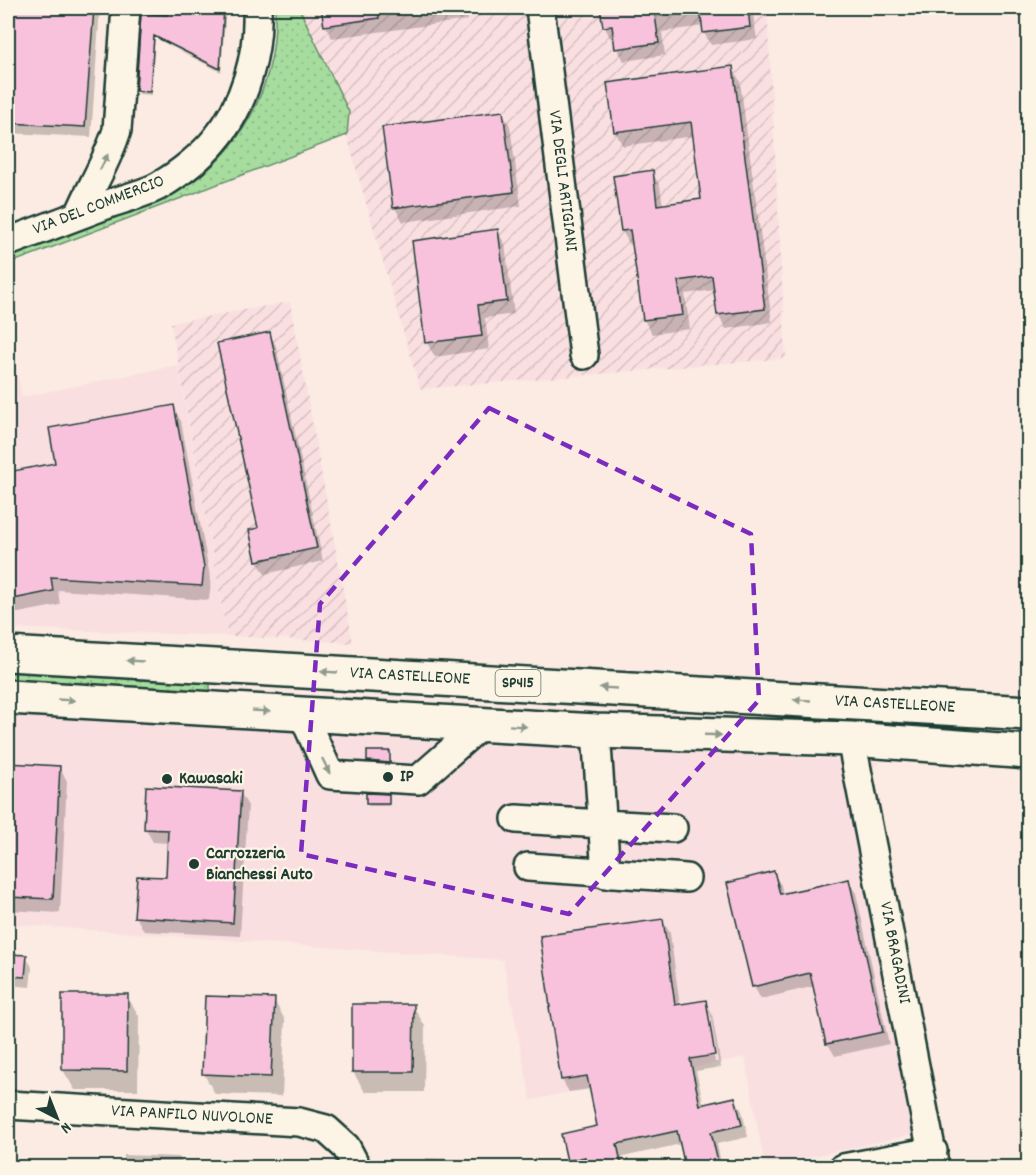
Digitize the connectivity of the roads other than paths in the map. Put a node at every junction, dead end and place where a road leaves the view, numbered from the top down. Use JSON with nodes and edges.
{"nodes":[{"id":1,"x":126,"y":8,"type":"edge"},
{"id":2,"x":257,"y":8,"type":"edge"},
{"id":3,"x":540,"y":8,"type":"edge"},
{"id":4,"x":79,"y":215,"type":"junction"},
{"id":5,"x":8,"y":242,"type":"edge"},
{"id":6,"x":584,"y":355,"type":"dead end"},
{"id":7,"x":8,"y":654,"type":"edge"},
{"id":8,"x":8,"y":697,"type":"edge"},
{"id":9,"x":302,"y":713,"type":"junction"},
{"id":10,"x":1029,"y":713,"type":"edge"},
{"id":11,"x":482,"y":724,"type":"junction"},
{"id":12,"x":596,"y":731,"type":"junction"},
{"id":13,"x":851,"y":739,"type":"junction"},
{"id":14,"x":1029,"y":752,"type":"edge"},
{"id":15,"x":516,"y":819,"type":"dead end"},
{"id":16,"x":603,"y":824,"type":"junction"},
{"id":17,"x":673,"y":828,"type":"dead end"},
{"id":18,"x":528,"y":867,"type":"dead end"},
{"id":19,"x":606,"y":874,"type":"junction"},
{"id":20,"x":686,"y":878,"type":"dead end"},
{"id":21,"x":8,"y":1105,"type":"edge"},
{"id":22,"x":934,"y":1159,"type":"edge"},
{"id":23,"x":357,"y":1167,"type":"edge"},
{"id":24,"x":843,"y":1167,"type":"edge"}],
"edges":[{"from":4,"to":1,"type":"street","one_way":true},
{"from":2,"to":4,"type":"street","name":"VIA DEL COMMERCIO"},
{"from":3,"to":6,"type":"street","name":"VIA DEGLI ARTIGIANI"},
{"from":4,"to":5,"type":"street","name":"VIA DEL COMMERCIO"},
{"from":10,"to":7,"type":"main road","name":"VIA CASTELLEONE","number":"SP415","one_way":true},
{"from":8,"to":9,"type":"main road","name":"VIA CASTELLEONE","one_way":true},
{"from":9,"to":11,"type":"main road","name":"VIA CASTELLEONE"},
{"from":9,"to":11,"type":"street","one_way":true},
{"from":11,"to":12,"type":"main road","name":"VIA CASTELLEONE","one_way":true},
{"from":12,"to":13,"type":"main road","name":"VIA CASTELLEONE","one_way":true},
{"from":12,"to":16,"type":"street"},
{"from":13,"to":14,"type":"main road","name":"VIA CASTELLEONE"},
{"from":13,"to":22,"type":"street","name":"VIA BRAGADINI"},
{"from":15,"to":16,"type":"street"},
{"from":16,"to":17,"type":"street"},
{"from":16,"to":19,"type":"street"},
{"from":18,"to":19,"type":"street"},
{"from":19,"to":20,"type":"street"},
{"from":21,"to":23,"type":"street","name":"VIA PANFILO NUVOLONE"},
{"from":22,"to":24,"type":"street"}]}
